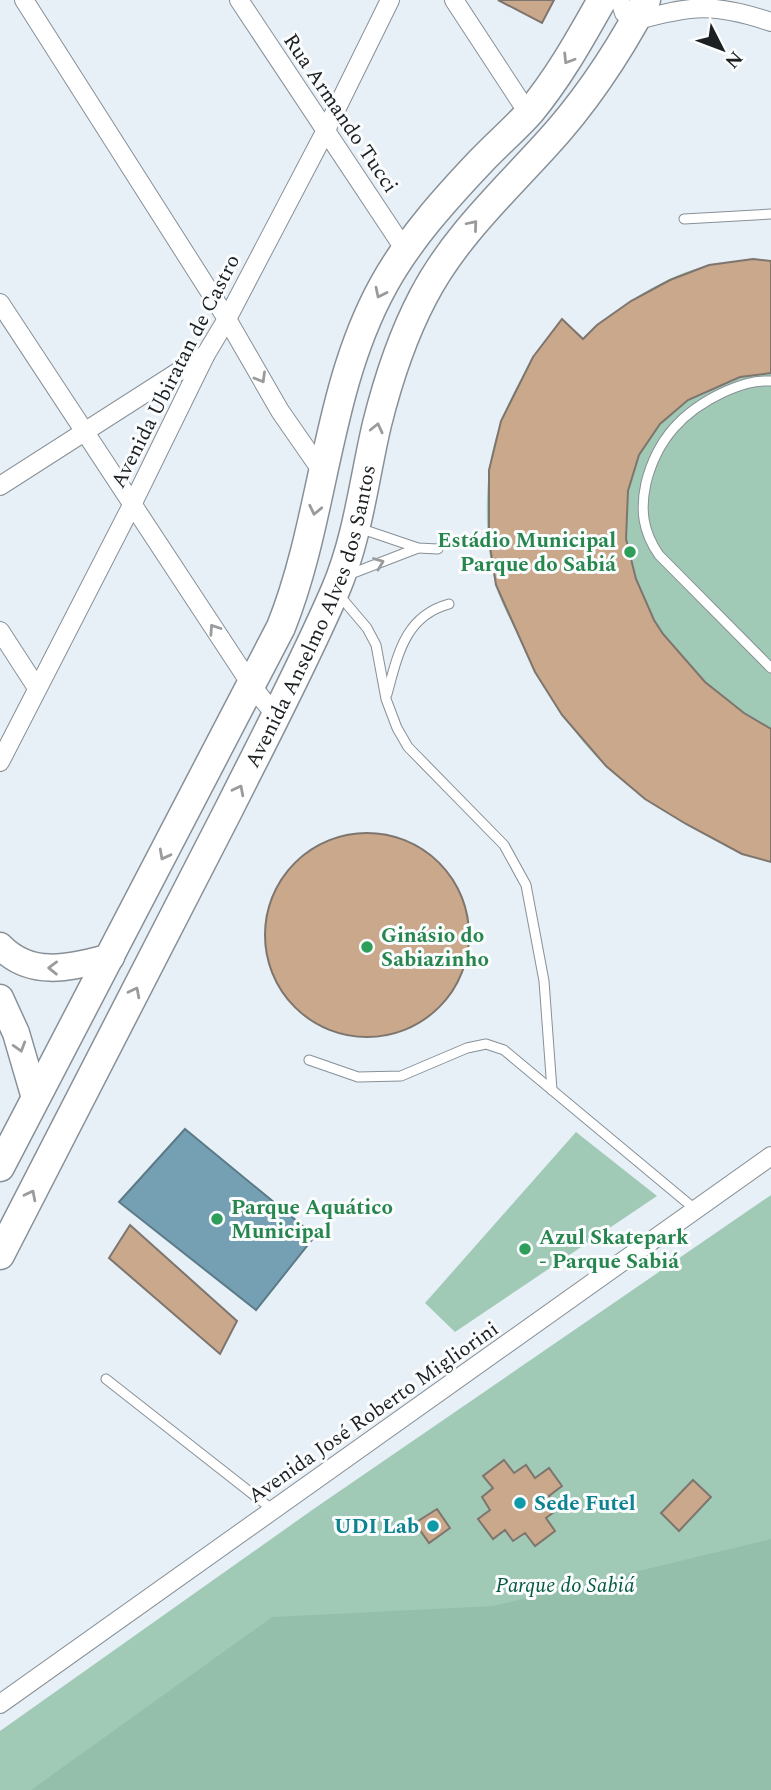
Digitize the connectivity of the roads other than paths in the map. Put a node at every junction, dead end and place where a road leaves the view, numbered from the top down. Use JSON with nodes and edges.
{"nodes":[{"id":1,"x":24,"y":0,"type":"edge"},
{"id":2,"x":239,"y":0,"type":"edge"},
{"id":3,"x":390,"y":0,"type":"edge"},
{"id":4,"x":454,"y":0,"type":"edge"},
{"id":5,"x":602,"y":0,"type":"edge"},
{"id":6,"x":634,"y":7,"type":"edge"},
{"id":7,"x":771,"y":22,"type":"edge"},
{"id":8,"x":528,"y":113,"type":"junction"},
{"id":9,"x":325,"y":132,"type":"junction"},
{"id":10,"x":771,"y":214,"type":"edge"},
{"id":11,"x":684,"y":219,"type":"dead end"},
{"id":12,"x":405,"y":250,"type":"junction"},
{"id":13,"x":0,"y":303,"type":"edge"},
{"id":14,"x":227,"y":319,"type":"junction"},
{"id":15,"x":206,"y":354,"type":"junction"},
{"id":16,"x":771,"y":381,"type":"edge"},
{"id":17,"x":85,"y":432,"type":"junction"},
{"id":18,"x":323,"y":473,"type":"junction"},
{"id":19,"x":0,"y":486,"type":"edge"},
{"id":20,"x":131,"y":505,"type":"junction"},
{"id":21,"x":355,"y":526,"type":"junction"},
{"id":22,"x":418,"y":548,"type":"junction"},
{"id":23,"x":438,"y":550,"type":"dead end"},
{"id":24,"x":338,"y":584,"type":"junction"},
{"id":25,"x":449,"y":604,"type":"dead end"},
{"id":26,"x":0,"y":631,"type":"edge"},
{"id":27,"x":771,"y":667,"type":"edge"},
{"id":28,"x":252,"y":686,"type":"junction"},
{"id":29,"x":37,"y":688,"type":"junction"},
{"id":30,"x":386,"y":699,"type":"junction"},
{"id":31,"x":276,"y":716,"type":"junction"},
{"id":32,"x":0,"y":762,"type":"edge"},
{"id":33,"x":0,"y":946,"type":"edge"},
{"id":34,"x":111,"y":957,"type":"junction"},
{"id":35,"x":0,"y":998,"type":"edge"},
{"id":36,"x":309,"y":1060,"type":"dead end"},
{"id":37,"x":552,"y":1090,"type":"junction"},
{"id":38,"x":35,"y":1098,"type":"junction"},
{"id":39,"x":771,"y":1156,"type":"edge"},
{"id":40,"x":0,"y":1167,"type":"edge"},
{"id":41,"x":696,"y":1210,"type":"junction"},
{"id":42,"x":0,"y":1255,"type":"edge"},
{"id":43,"x":106,"y":1379,"type":"dead end"},
{"id":44,"x":273,"y":1510,"type":"junction"},
{"id":45,"x":0,"y":1704,"type":"edge"}],
"edges":[{"from":1,"to":14,"type":"street"},
{"from":2,"to":9,"type":"street","name":"Rua Armando Tucci"},
{"from":3,"to":9,"type":"street","name":"Avenida Ubiratan de Castro"},
{"from":4,"to":8,"type":"street"},
{"from":5,"to":8,"type":"main road","name":"Avenida Anselmo Alves dos Santos","one_way":true},
{"from":6,"to":7,"type":"street"},
{"from":21,"to":6,"type":"main road","name":"Avenida Anselmo Alves dos Santos","one_way":true},
{"from":8,"to":12,"type":"main road","name":"Avenida Anselmo Alves dos Santos"},
{"from":9,"to":12,"type":"street","name":"Rua Armando Tucci"},
{"from":9,"to":14,"type":"street","name":"Avenida Ubiratan de Castro"},
{"from":10,"to":11,"type":"lane"},
{"from":12,"to":18,"type":"main road","name":"Avenida Anselmo Alves dos Santos","one_way":true},
{"from":13,"to":17,"type":"street"},
{"from":14,"to":15,"type":"street","name":"Avenida Ubiratan de Castro"},
{"from":14,"to":18,"type":"street","one_way":true},
{"from":15,"to":17,"type":"street"},
{"from":15,"to":20,"type":"street","name":"Avenida Ubiratan de Castro"},
{"from":16,"to":27,"type":"lane"},
{"from":17,"to":19,"type":"street"},
{"from":17,"to":20,"type":"street"},
{"from":18,"to":28,"type":"main road","name":"Avenida Anselmo Alves dos Santos","one_way":true},
{"from":28,"to":20,"type":"street","one_way":true},
{"from":20,"to":29,"type":"street","name":"Avenida Ubiratan de Castro"},
{"from":21,"to":22,"type":"lane"},
{"from":21,"to":24,"type":"main road","name":"Avenida Anselmo Alves dos Santos"},
{"from":22,"to":23,"type":"lane"},
{"from":24,"to":22,"type":"lane","one_way":true},
{"from":24,"to":30,"type":"lane"},
{"from":24,"to":31,"type":"main road","name":"Avenida Anselmo Alves dos Santos"},
{"from":25,"to":30,"type":"lane"},
{"from":26,"to":29,"type":"street"},
{"from":28,"to":31,"type":"street"},
{"from":28,"to":34,"type":"main road","name":"Avenida Anselmo Alves dos Santos","one_way":true},
{"from":29,"to":32,"type":"street","name":"Avenida Ubiratan de Castro"},
{"from":30,"to":37,"type":"lane"},
{"from":42,"to":31,"type":"main road","name":"Avenida Anselmo Alves dos Santos","one_way":true},
{"from":34,"to":33,"type":"main road","one_way":true},
{"from":34,"to":38,"type":"main road","name":"Avenida Anselmo Alves dos Santos"},
{"from":35,"to":38,"type":"main road","one_way":true},
{"from":36,"to":37,"type":"lane"},
{"from":37,"to":41,"type":"lane"},
{"from":38,"to":40,"type":"main road","name":"Avenida Anselmo Alves dos Santos"},
{"from":39,"to":41,"type":"street","name":"Avenida José Roberto Migliorini"},
{"from":41,"to":44,"type":"street","name":"Avenida José Roberto Migliorini"},
{"from":43,"to":44,"type":"lane"},
{"from":44,"to":45,"type":"street","name":"Avenida José Roberto Migliorini"}]}
